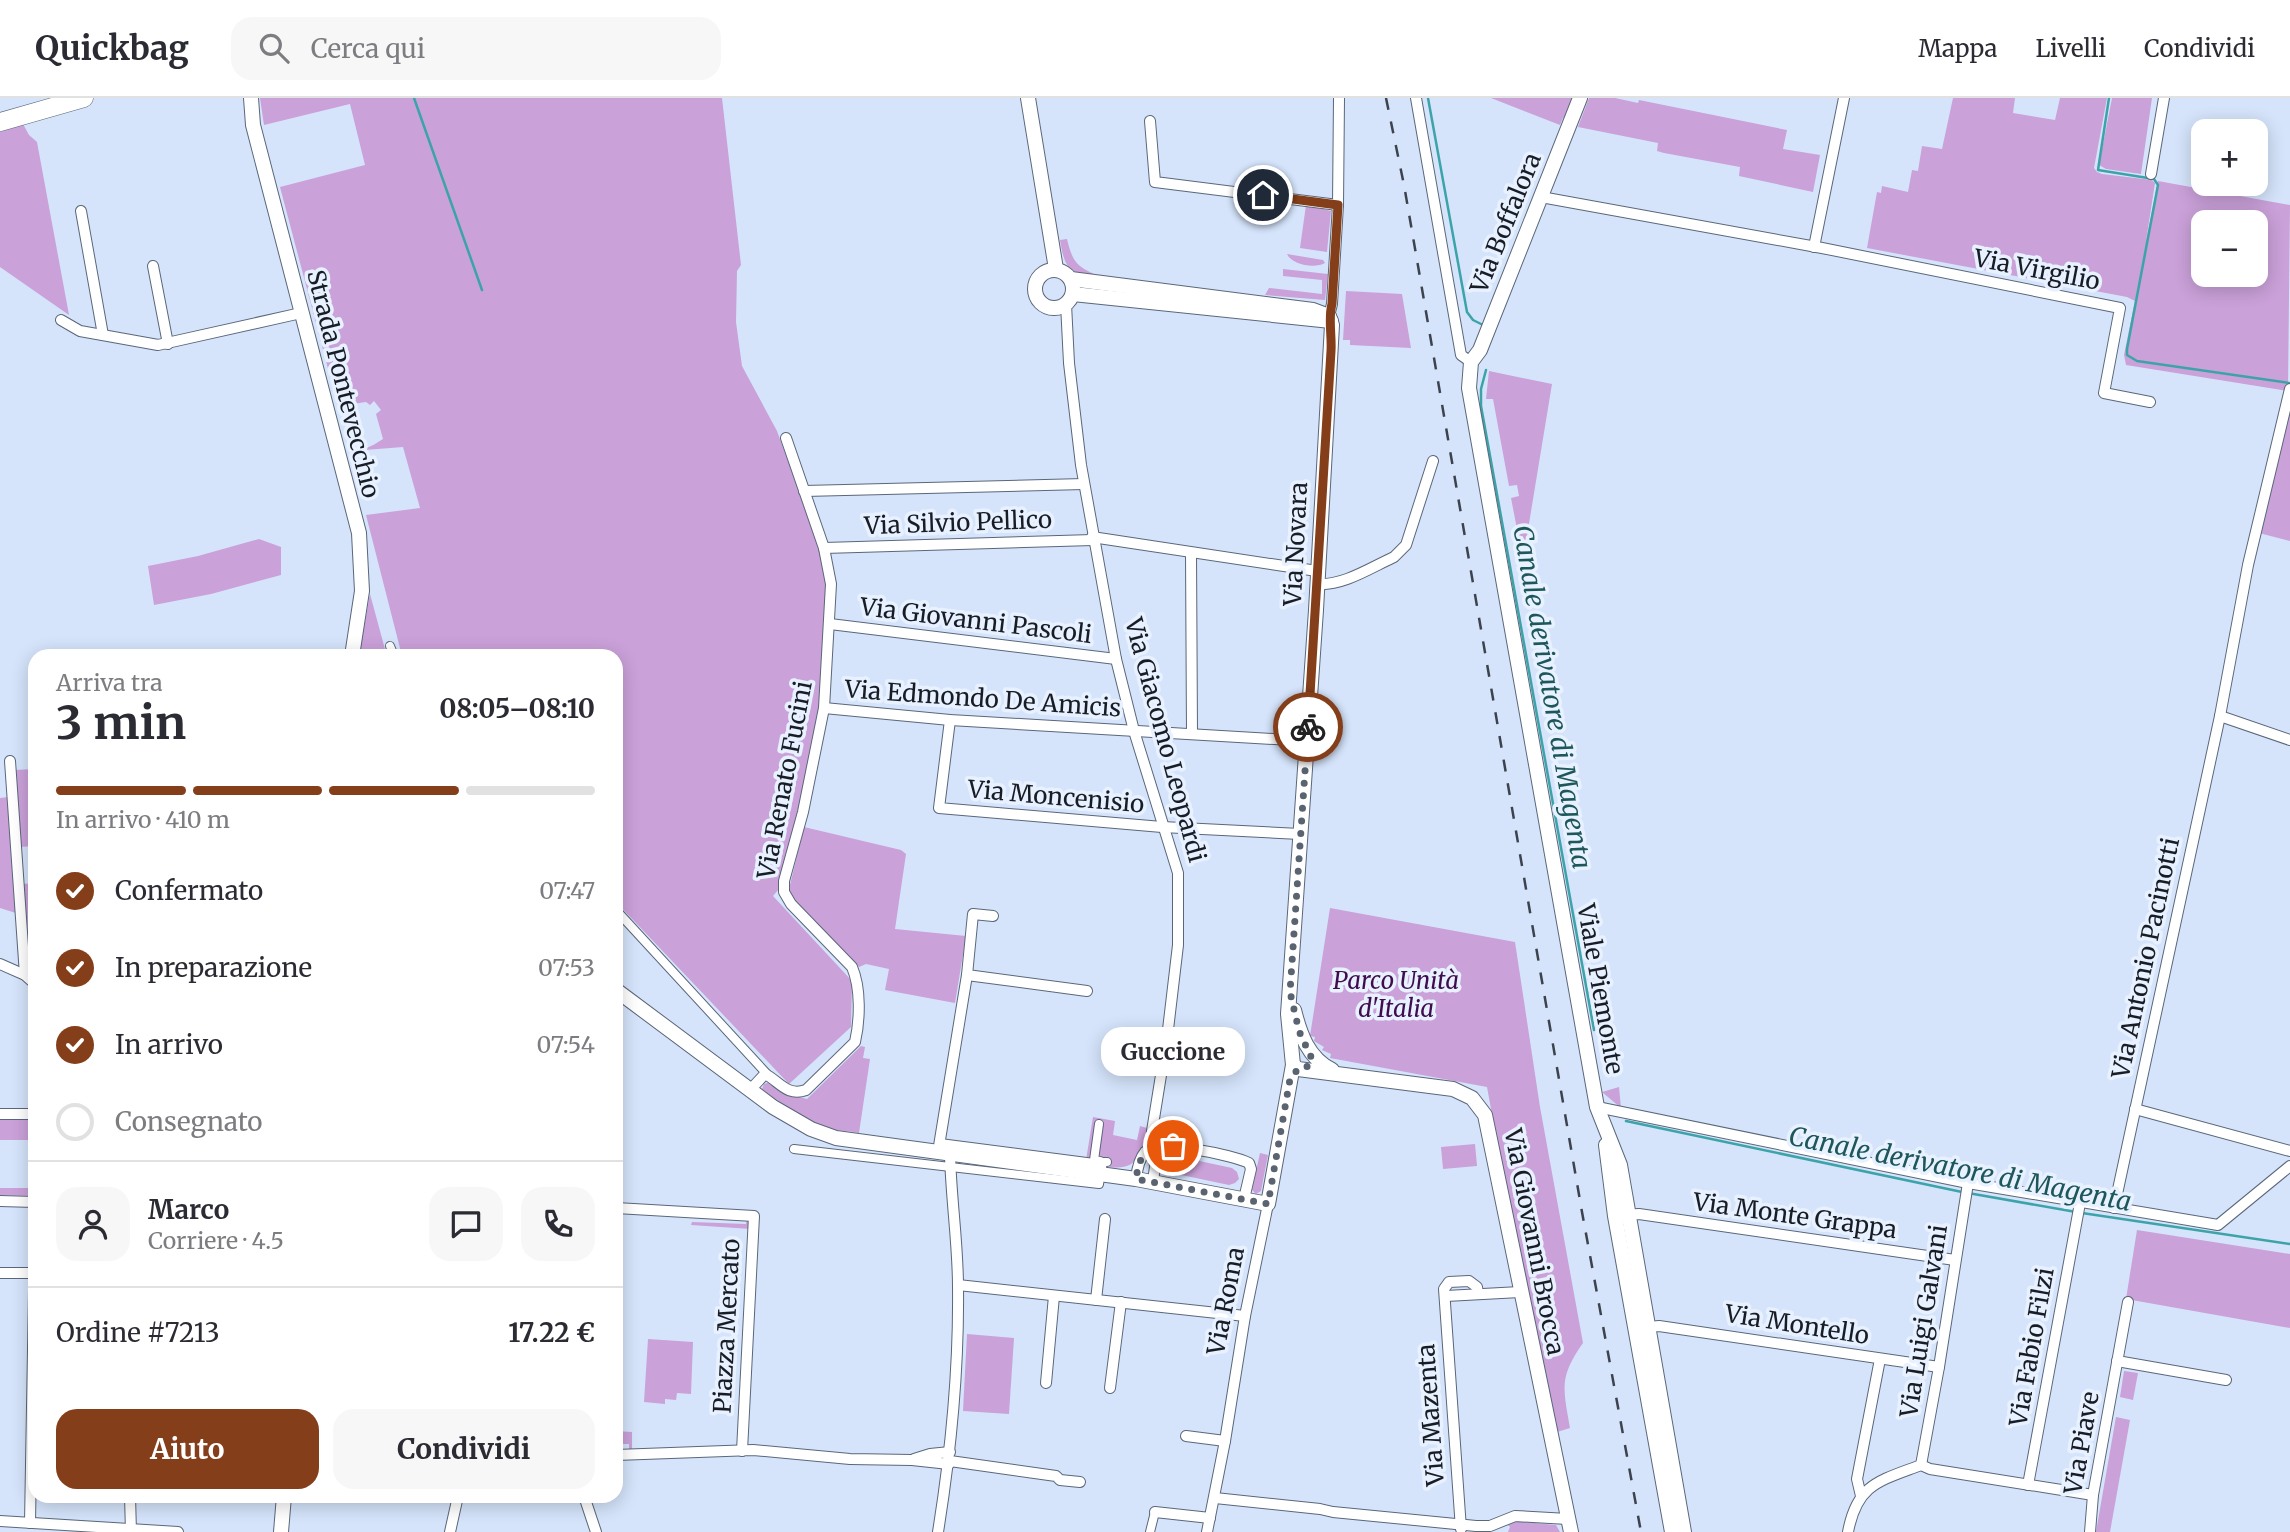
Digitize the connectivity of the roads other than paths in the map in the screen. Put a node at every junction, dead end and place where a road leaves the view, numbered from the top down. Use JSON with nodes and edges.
{"nodes":[{"id":1,"x":83,"y":98,"type":"edge"},
{"id":2,"x":240,"y":98,"type":"edge"},
{"id":3,"x":251,"y":98,"type":"edge"},
{"id":4,"x":1028,"y":98,"type":"edge"},
{"id":5,"x":1339,"y":98,"type":"edge"},
{"id":6,"x":1416,"y":98,"type":"edge"},
{"id":7,"x":1580,"y":98,"type":"edge"},
{"id":8,"x":2164,"y":98,"type":"edge"},
{"id":9,"x":1844,"y":99,"type":"edge"},
{"id":10,"x":1150,"y":121,"type":"dead end"},
{"id":11,"x":0,"y":122,"type":"edge"},
{"id":12,"x":253,"y":125,"type":"junction"},
{"id":13,"x":2151,"y":174,"type":"dead end"},
{"id":14,"x":1541,"y":197,"type":"junction"},
{"id":15,"x":1338,"y":205,"type":"junction"},
{"id":16,"x":81,"y":211,"type":"dead end"},
{"id":17,"x":1814,"y":247,"type":"junction"},
{"id":18,"x":153,"y":266,"type":"dead end"},
{"id":19,"x":1056,"y":270,"type":"junction"},
{"id":20,"x":1070,"y":292,"type":"junction"},
{"id":21,"x":301,"y":313,"type":"junction"},
{"id":22,"x":1330,"y":319,"type":"junction"},
{"id":23,"x":61,"y":320,"type":"dead end"},
{"id":24,"x":103,"y":335,"type":"junction"},
{"id":25,"x":168,"y":344,"type":"junction"},
{"id":26,"x":1471,"y":362,"type":"junction"},
{"id":27,"x":2290,"y":389,"type":"edge"},
{"id":28,"x":2150,"y":402,"type":"dead end"},
{"id":29,"x":786,"y":438,"type":"dead end"},
{"id":30,"x":1433,"y":461,"type":"dead end"},
{"id":31,"x":1084,"y":484,"type":"junction"},
{"id":32,"x":804,"y":491,"type":"junction"},
{"id":33,"x":1093,"y":539,"type":"junction"},
{"id":34,"x":824,"y":548,"type":"junction"},
{"id":35,"x":1191,"y":553,"type":"junction"},
{"id":36,"x":1317,"y":578,"type":"junction"},
{"id":37,"x":830,"y":624,"type":"junction"},
{"id":38,"x":390,"y":646,"type":"dead end"},
{"id":39,"x":353,"y":649,"type":"edge"},
{"id":40,"x":391,"y":649,"type":"edge"},
{"id":41,"x":1116,"y":659,"type":"junction"},
{"id":42,"x":824,"y":708,"type":"junction"},
{"id":43,"x":2220,"y":716,"type":"junction"},
{"id":44,"x":950,"y":720,"type":"junction"},
{"id":45,"x":1133,"y":731,"type":"junction"},
{"id":46,"x":1192,"y":734,"type":"junction"},
{"id":47,"x":2290,"y":740,"type":"edge"},
{"id":48,"x":1307,"y":741,"type":"junction"},
{"id":49,"x":10,"y":761,"type":"dead end"},
{"id":50,"x":1163,"y":827,"type":"junction"},
{"id":51,"x":1300,"y":834,"type":"junction"},
{"id":52,"x":993,"y":916,"type":"dead end"},
{"id":53,"x":623,"y":918,"type":"edge"},
{"id":54,"x":0,"y":964,"type":"edge"},
{"id":55,"x":25,"y":975,"type":"junction"},
{"id":56,"x":967,"y":975,"type":"junction"},
{"id":57,"x":28,"y":978,"type":"edge"},
{"id":58,"x":1087,"y":991,"type":"dead end"},
{"id":59,"x":623,"y":994,"type":"edge"},
{"id":60,"x":1300,"y":1062,"type":"junction"},
{"id":61,"x":767,"y":1074,"type":"junction"},
{"id":62,"x":750,"y":1090,"type":"junction"},
{"id":63,"x":1597,"y":1107,"type":"junction"},
{"id":64,"x":2135,"y":1109,"type":"junction"},
{"id":65,"x":0,"y":1114,"type":"edge"},
{"id":66,"x":28,"y":1114,"type":"edge"},
{"id":67,"x":1100,"y":1124,"type":"dead end"},
{"id":68,"x":1153,"y":1148,"type":"junction"},
{"id":69,"x":794,"y":1149,"type":"dead end"},
{"id":70,"x":2290,"y":1151,"type":"edge"},
{"id":71,"x":944,"y":1154,"type":"junction"},
{"id":72,"x":1103,"y":1165,"type":"junction"},
{"id":73,"x":2290,"y":1166,"type":"edge"},
{"id":74,"x":1136,"y":1179,"type":"junction"},
{"id":75,"x":1153,"y":1181,"type":"junction"},
{"id":76,"x":1967,"y":1190,"type":"junction"},
{"id":77,"x":1244,"y":1199,"type":"junction"},
{"id":78,"x":0,"y":1201,"type":"edge"},
{"id":79,"x":28,"y":1202,"type":"edge"},
{"id":80,"x":1268,"y":1204,"type":"junction"},
{"id":81,"x":623,"y":1208,"type":"edge"},
{"id":82,"x":2114,"y":1208,"type":"junction"},
{"id":83,"x":2079,"y":1209,"type":"junction"},
{"id":84,"x":1622,"y":1215,"type":"junction"},
{"id":85,"x":1105,"y":1219,"type":"dead end"},
{"id":86,"x":1955,"y":1260,"type":"junction"},
{"id":87,"x":0,"y":1273,"type":"edge"},
{"id":88,"x":28,"y":1273,"type":"edge"},
{"id":89,"x":958,"y":1285,"type":"junction"},
{"id":90,"x":1520,"y":1292,"type":"junction"},
{"id":91,"x":1054,"y":1296,"type":"junction"},
{"id":92,"x":1096,"y":1300,"type":"junction"},
{"id":93,"x":1121,"y":1302,"type":"junction"},
{"id":94,"x":2127,"y":1302,"type":"dead end"},
{"id":95,"x":1245,"y":1316,"type":"junction"},
{"id":96,"x":1642,"y":1327,"type":"junction"},
{"id":97,"x":1880,"y":1359,"type":"junction"},
{"id":98,"x":2118,"y":1361,"type":"junction"},
{"id":99,"x":1939,"y":1367,"type":"junction"},
{"id":100,"x":2225,"y":1380,"type":"dead end"},
{"id":101,"x":1046,"y":1383,"type":"dead end"},
{"id":102,"x":1110,"y":1388,"type":"dead end"},
{"id":103,"x":1186,"y":1436,"type":"dead end"},
{"id":104,"x":1225,"y":1441,"type":"junction"},
{"id":105,"x":742,"y":1451,"type":"junction"},
{"id":106,"x":623,"y":1455,"type":"edge"},
{"id":107,"x":949,"y":1459,"type":"junction"},
{"id":108,"x":1921,"y":1465,"type":"junction"},
{"id":109,"x":1080,"y":1482,"type":"dead end"},
{"id":110,"x":2028,"y":1485,"type":"junction"},
{"id":111,"x":2093,"y":1495,"type":"junction"},
{"id":112,"x":1861,"y":1496,"type":"junction"},
{"id":113,"x":1215,"y":1498,"type":"junction"},
{"id":114,"x":30,"y":1503,"type":"edge"},
{"id":115,"x":130,"y":1503,"type":"edge"},
{"id":116,"x":283,"y":1503,"type":"edge"},
{"id":117,"x":456,"y":1503,"type":"edge"},
{"id":118,"x":586,"y":1503,"type":"edge"},
{"id":119,"x":1155,"y":1512,"type":"joint"},
{"id":120,"x":1210,"y":1518,"type":"junction"},
{"id":121,"x":0,"y":1521,"type":"edge"},
{"id":122,"x":30,"y":1523,"type":"junction"},
{"id":123,"x":1570,"y":1526,"type":"edge"},
{"id":124,"x":62,"y":1528,"type":"edge"},
{"id":125,"x":1461,"y":1528,"type":"edge"},
{"id":126,"x":1494,"y":1529,"type":"edge"},
{"id":127,"x":131,"y":1531,"type":"edge"},
{"id":128,"x":178,"y":1532,"type":"edge"},
{"id":129,"x":281,"y":1532,"type":"edge"},
{"id":130,"x":450,"y":1532,"type":"edge"},
{"id":131,"x":596,"y":1532,"type":"edge"},
{"id":132,"x":938,"y":1532,"type":"edge"},
{"id":133,"x":1150,"y":1532,"type":"edge"},
{"id":134,"x":1207,"y":1532,"type":"edge"},
{"id":135,"x":1672,"y":1532,"type":"edge"},
{"id":136,"x":1684,"y":1532,"type":"edge"},
{"id":137,"x":1848,"y":1532,"type":"edge"},
{"id":138,"x":2090,"y":1532,"type":"edge"}],
"edges":[{"from":1,"to":11,"type":"main road"},
{"from":2,"to":12,"type":"street","name":"Strada Pontevecchio"},
{"from":3,"to":12,"type":"street","name":"Strada Pontevecchio"},
{"from":4,"to":19,"type":"street"},
{"from":5,"to":15,"type":"street","name":"Via Novara"},
{"from":6,"to":26,"type":"street"},
{"from":7,"to":14,"type":"street","name":"Via Boffalora"},
{"from":8,"to":13,"type":"street"},
{"from":9,"to":17,"type":"street"},
{"from":10,"to":15,"type":"street"},
{"from":12,"to":21,"type":"street","name":"Strada Pontevecchio"},
{"from":14,"to":17,"type":"street"},
{"from":14,"to":26,"type":"street","name":"Via Boffalora"},
{"from":15,"to":22,"type":"street","name":"Via Novara"},
{"from":16,"to":24,"type":"street"},
{"from":17,"to":28,"type":"street","name":"Via Virgilio"},
{"from":18,"to":25,"type":"street"},
{"from":19,"to":20,"type":"street"},
{"from":19,"to":20,"type":"street"},
{"from":20,"to":22,"type":"street"},
{"from":20,"to":31,"type":"street","name":"Via Giacomo Leopardi"},
{"from":21,"to":25,"type":"street"},
{"from":21,"to":39,"type":"street","name":"Strada Pontevecchio"},
{"from":22,"to":36,"type":"street","name":"Via Novara"},
{"from":23,"to":24,"type":"street"},
{"from":24,"to":25,"type":"street"},
{"from":26,"to":63,"type":"street","name":"Viale Piemonte"},
{"from":27,"to":43,"type":"street","name":"Via Antonio Pacinotti"},
{"from":29,"to":32,"type":"street","name":"Via Renato Fucini"},
{"from":30,"to":36,"type":"street"},
{"from":31,"to":32,"type":"street"},
{"from":31,"to":33,"type":"street","name":"Via Giacomo Leopardi"},
{"from":32,"to":34,"type":"street","name":"Via Renato Fucini"},
{"from":33,"to":34,"type":"street","name":"Via Silvio Pellico"},
{"from":33,"to":35,"type":"street","name":"Via Silvio Pellico"},
{"from":33,"to":41,"type":"street","name":"Via Giacomo Leopardi"},
{"from":34,"to":37,"type":"street","name":"Via Renato Fucini"},
{"from":35,"to":36,"type":"street","name":"Via Silvio Pellico"},
{"from":35,"to":46,"type":"street"},
{"from":36,"to":48,"type":"street","name":"Via Novara"},
{"from":37,"to":41,"type":"street","name":"Via Giovanni Pascoli"},
{"from":37,"to":42,"type":"street","name":"Via Renato Fucini"},
{"from":38,"to":40,"type":"street"},
{"from":41,"to":45,"type":"street","name":"Via Giacomo Leopardi"},
{"from":42,"to":44,"type":"street","name":"Via Edmondo De Amicis"},
{"from":42,"to":61,"type":"street","name":"Via Renato Fucini"},
{"from":43,"to":47,"type":"street"},
{"from":43,"to":64,"type":"street","name":"Via Antonio Pacinotti"},
{"from":44,"to":45,"type":"street","name":"Via Edmondo De Amicis"},
{"from":44,"to":50,"type":"street","name":"Via Moncenisio"},
{"from":45,"to":46,"type":"street","name":"Via Edmondo De Amicis"},
{"from":45,"to":50,"type":"street","name":"Via Giacomo Leopardi"},
{"from":46,"to":48,"type":"street","name":"Via Edmondo De Amicis"},
{"from":48,"to":51,"type":"street","name":"Via Novara"},
{"from":49,"to":55,"type":"street"},
{"from":50,"to":51,"type":"street","name":"Via Moncenisio"},
{"from":50,"to":68,"type":"street","name":"Via Giacomo Leopardi"},
{"from":51,"to":60,"type":"street","name":"Via Novara"},
{"from":52,"to":56,"type":"street"},
{"from":53,"to":61,"type":"street"},
{"from":54,"to":55,"type":"street"},
{"from":55,"to":57,"type":"street"},
{"from":56,"to":58,"type":"street"},
{"from":56,"to":71,"type":"street"},
{"from":59,"to":62,"type":"street"},
{"from":60,"to":80,"type":"street","name":"Via Roma"},
{"from":60,"to":90,"type":"street","name":"Via Giovanni Brocca"},
{"from":61,"to":62,"type":"street"},
{"from":62,"to":71,"type":"street"},
{"from":63,"to":76,"type":"street"},
{"from":63,"to":84,"type":"street","name":"Viale Piemonte"},
{"from":64,"to":70,"type":"street"},
{"from":64,"to":82,"type":"street","name":"Via Antonio Pacinotti"},
{"from":65,"to":66,"type":"street"},
{"from":67,"to":72,"type":"street"},
{"from":68,"to":74,"type":"street"},
{"from":68,"to":75,"type":"street","name":"Via Giacomo Leopardi"},
{"from":68,"to":77,"type":"street"},
{"from":69,"to":71,"type":"street"},
{"from":71,"to":72,"type":"street"},
{"from":71,"to":89,"type":"street"},
{"from":72,"to":74,"type":"street"},
{"from":73,"to":82,"type":"street"},
{"from":74,"to":75,"type":"street"},
{"from":75,"to":77,"type":"street"},
{"from":76,"to":83,"type":"street"},
{"from":76,"to":86,"type":"street","name":"Via Luigi Galvani"},
{"from":77,"to":80,"type":"street"},
{"from":78,"to":79,"type":"street"},
{"from":80,"to":95,"type":"street","name":"Via Roma"},
{"from":81,"to":105,"type":"street","name":"Piazza Mercato"},
{"from":82,"to":83,"type":"street"},
{"from":83,"to":110,"type":"street","name":"Via Fabio Filzi"},
{"from":84,"to":86,"type":"street","name":"Via Monte Grappa"},
{"from":84,"to":96,"type":"street","name":"Viale Piemonte"},
{"from":85,"to":92,"type":"street"},
{"from":86,"to":99,"type":"street","name":"Via Luigi Galvani"},
{"from":87,"to":88,"type":"street"},
{"from":89,"to":91,"type":"street"},
{"from":89,"to":107,"type":"street"},
{"from":90,"to":123,"type":"street","name":"Via Giovanni Brocca"},
{"from":90,"to":125,"type":"street","name":"Via Mazenta"},
{"from":91,"to":92,"type":"street"},
{"from":91,"to":101,"type":"street"},
{"from":92,"to":93,"type":"street"},
{"from":93,"to":95,"type":"street"},
{"from":93,"to":102,"type":"street"},
{"from":94,"to":98,"type":"street","name":"Via Piave"},
{"from":95,"to":104,"type":"street","name":"Via Roma"},
{"from":96,"to":97,"type":"street","name":"Via Montello"},
{"from":96,"to":135,"type":"street","name":"Viale Piemonte"},
{"from":96,"to":136,"type":"street","name":"Viale Piemonte"},
{"from":97,"to":99,"type":"street","name":"Via Montello"},
{"from":97,"to":112,"type":"street"},
{"from":98,"to":100,"type":"street","name":"Via Piave"},
{"from":98,"to":111,"type":"street","name":"Via Piave"},
{"from":99,"to":108,"type":"street","name":"Via Luigi Galvani"},
{"from":103,"to":104,"type":"street"},
{"from":104,"to":113,"type":"street","name":"Via Roma"},
{"from":105,"to":106,"type":"street"},
{"from":105,"to":107,"type":"street"},
{"from":107,"to":109,"type":"street"},
{"from":107,"to":132,"type":"street"},
{"from":108,"to":110,"type":"street"},
{"from":108,"to":112,"type":"street"},
{"from":110,"to":111,"type":"street"},
{"from":111,"to":138,"type":"street","name":"Via Piave"},
{"from":112,"to":137,"type":"street"},
{"from":113,"to":120,"type":"street","name":"Via Roma"},
{"from":113,"to":125,"type":"street"},
{"from":114,"to":122,"type":"street"},
{"from":115,"to":127,"type":"street"},
{"from":116,"to":129,"type":"street"},
{"from":117,"to":130,"type":"street"},
{"from":118,"to":131,"type":"street"},
{"from":119,"to":120,"type":"street"},
{"from":119,"to":133,"type":"street"},
{"from":120,"to":134,"type":"street","name":"Via Roma"},
{"from":121,"to":122,"type":"street"},
{"from":122,"to":124,"type":"street"},
{"from":123,"to":126,"type":"street"},
{"from":124,"to":127,"type":"street"},
{"from":125,"to":126,"type":"street"},
{"from":127,"to":128,"type":"street"}]}
